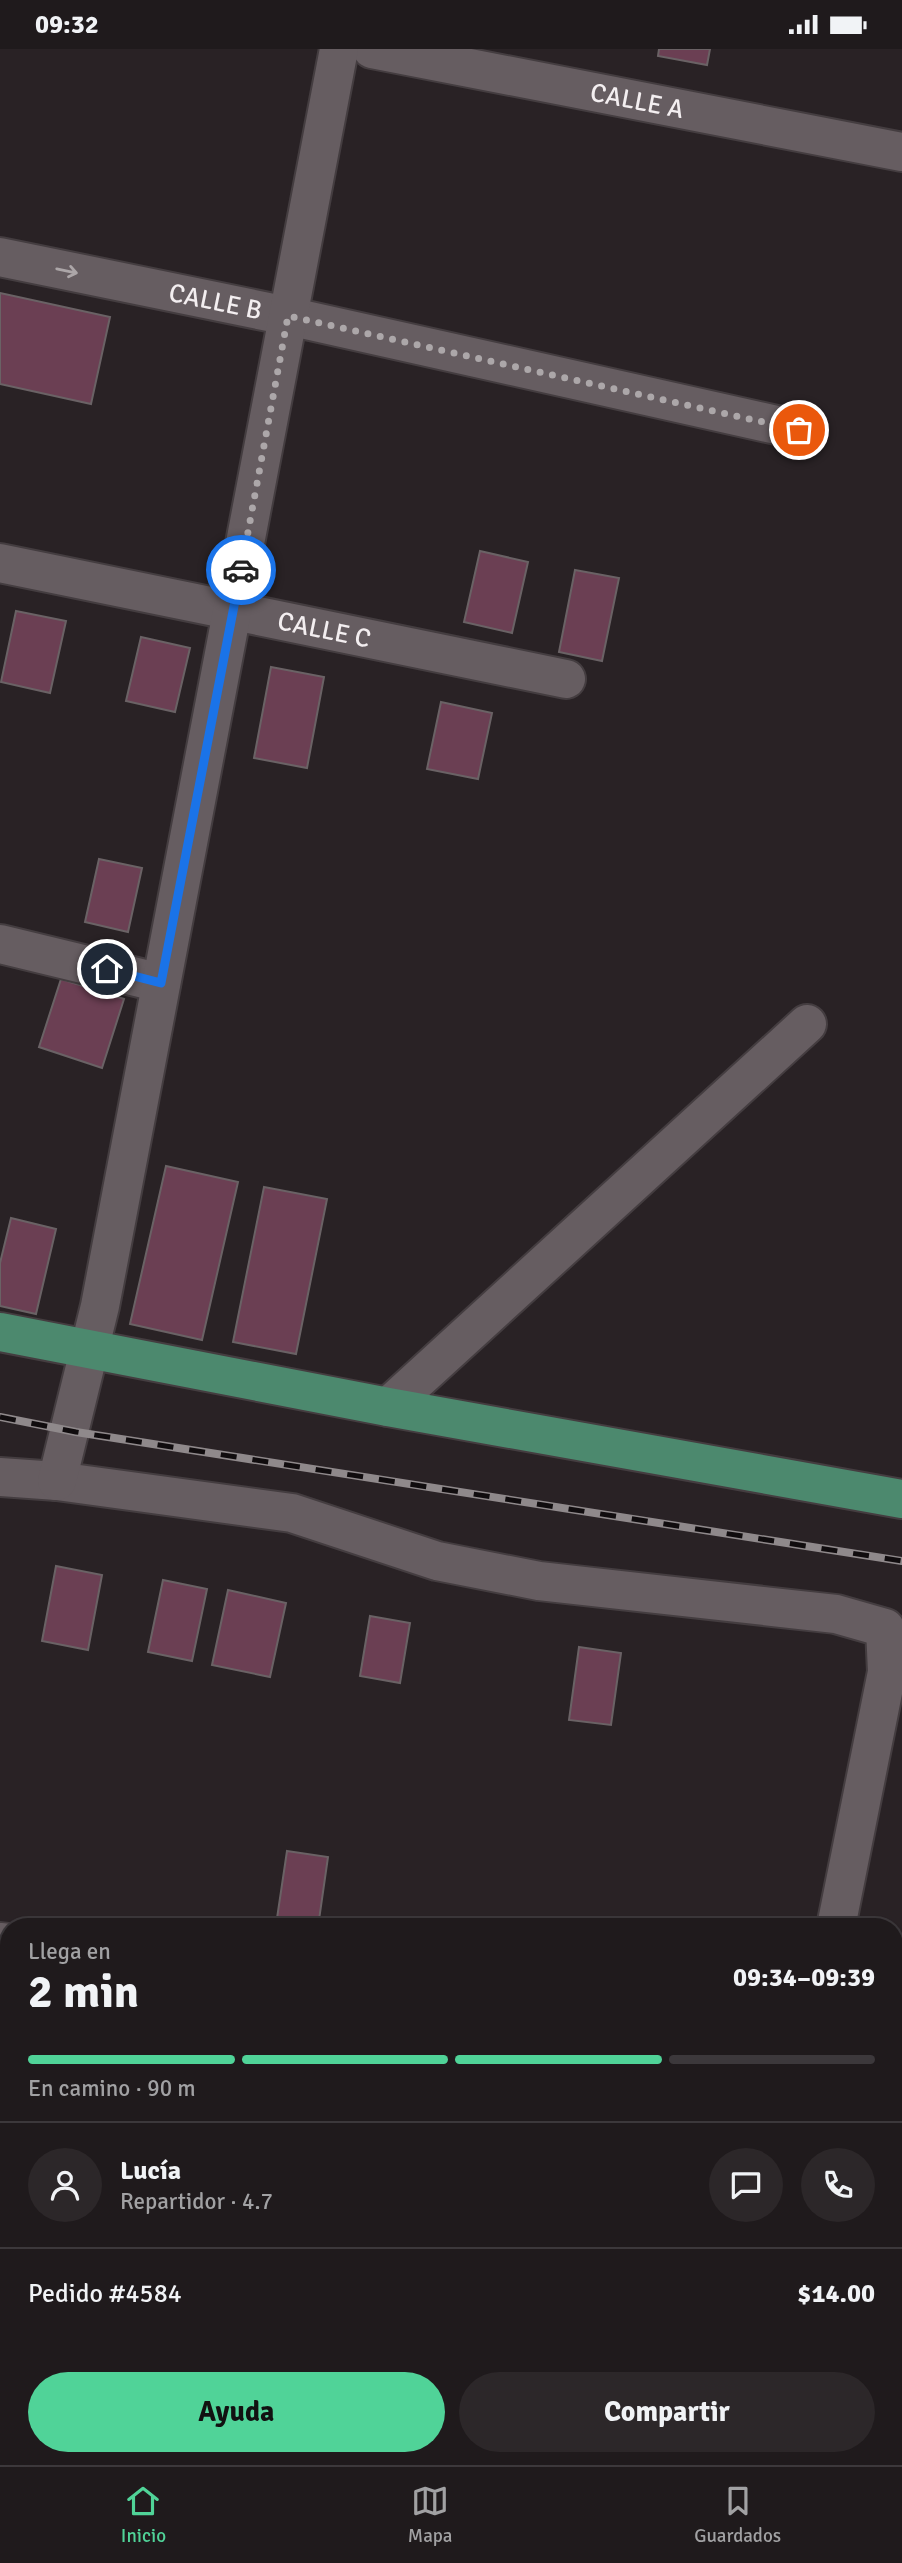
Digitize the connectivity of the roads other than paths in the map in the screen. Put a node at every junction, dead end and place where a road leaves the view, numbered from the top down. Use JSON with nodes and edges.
{"nodes":[{"id":1,"x":339,"y":49,"type":"edge"},
{"id":2,"x":372,"y":49,"type":"edge"},
{"id":3,"x":902,"y":152,"type":"edge"},
{"id":4,"x":0,"y":257,"type":"edge"},
{"id":5,"x":288,"y":316,"type":"junction"},
{"id":6,"x":799,"y":430,"type":"dead end"},
{"id":7,"x":0,"y":563,"type":"edge"},
{"id":8,"x":233,"y":610,"type":"junction"},
{"id":9,"x":566,"y":679,"type":"dead end"},
{"id":10,"x":0,"y":944,"type":"edge"},
{"id":11,"x":161,"y":983,"type":"junction"},
{"id":12,"x":807,"y":1024,"type":"dead end"},
{"id":13,"x":0,"y":1332,"type":"edge"},
{"id":14,"x":91,"y":1349,"type":"junction"},
{"id":15,"x":388,"y":1407,"type":"junction"},
{"id":16,"x":0,"y":1476,"type":"edge"},
{"id":17,"x":57,"y":1481,"type":"junction"},
{"id":18,"x":902,"y":1499,"type":"edge"},
{"id":19,"x":838,"y":1918,"type":"edge"}],
"edges":[{"from":1,"to":5,"type":"street"},
{"from":2,"to":3,"type":"street","name":"CALLE A"},
{"from":4,"to":5,"type":"street","name":"CALLE B","one_way":true},
{"from":5,"to":6,"type":"street","name":"CALLE B"},
{"from":5,"to":8,"type":"street"},
{"from":7,"to":8,"type":"street","name":"CALLE C"},
{"from":8,"to":9,"type":"street","name":"CALLE C"},
{"from":8,"to":11,"type":"street"},
{"from":10,"to":11,"type":"street"},
{"from":11,"to":14,"type":"street"},
{"from":12,"to":15,"type":"street"},
{"from":13,"to":14,"type":"main road"},
{"from":14,"to":15,"type":"main road"},
{"from":14,"to":17,"type":"street"},
{"from":15,"to":18,"type":"main road"},
{"from":16,"to":17,"type":"street"},
{"from":17,"to":19,"type":"street"}]}
